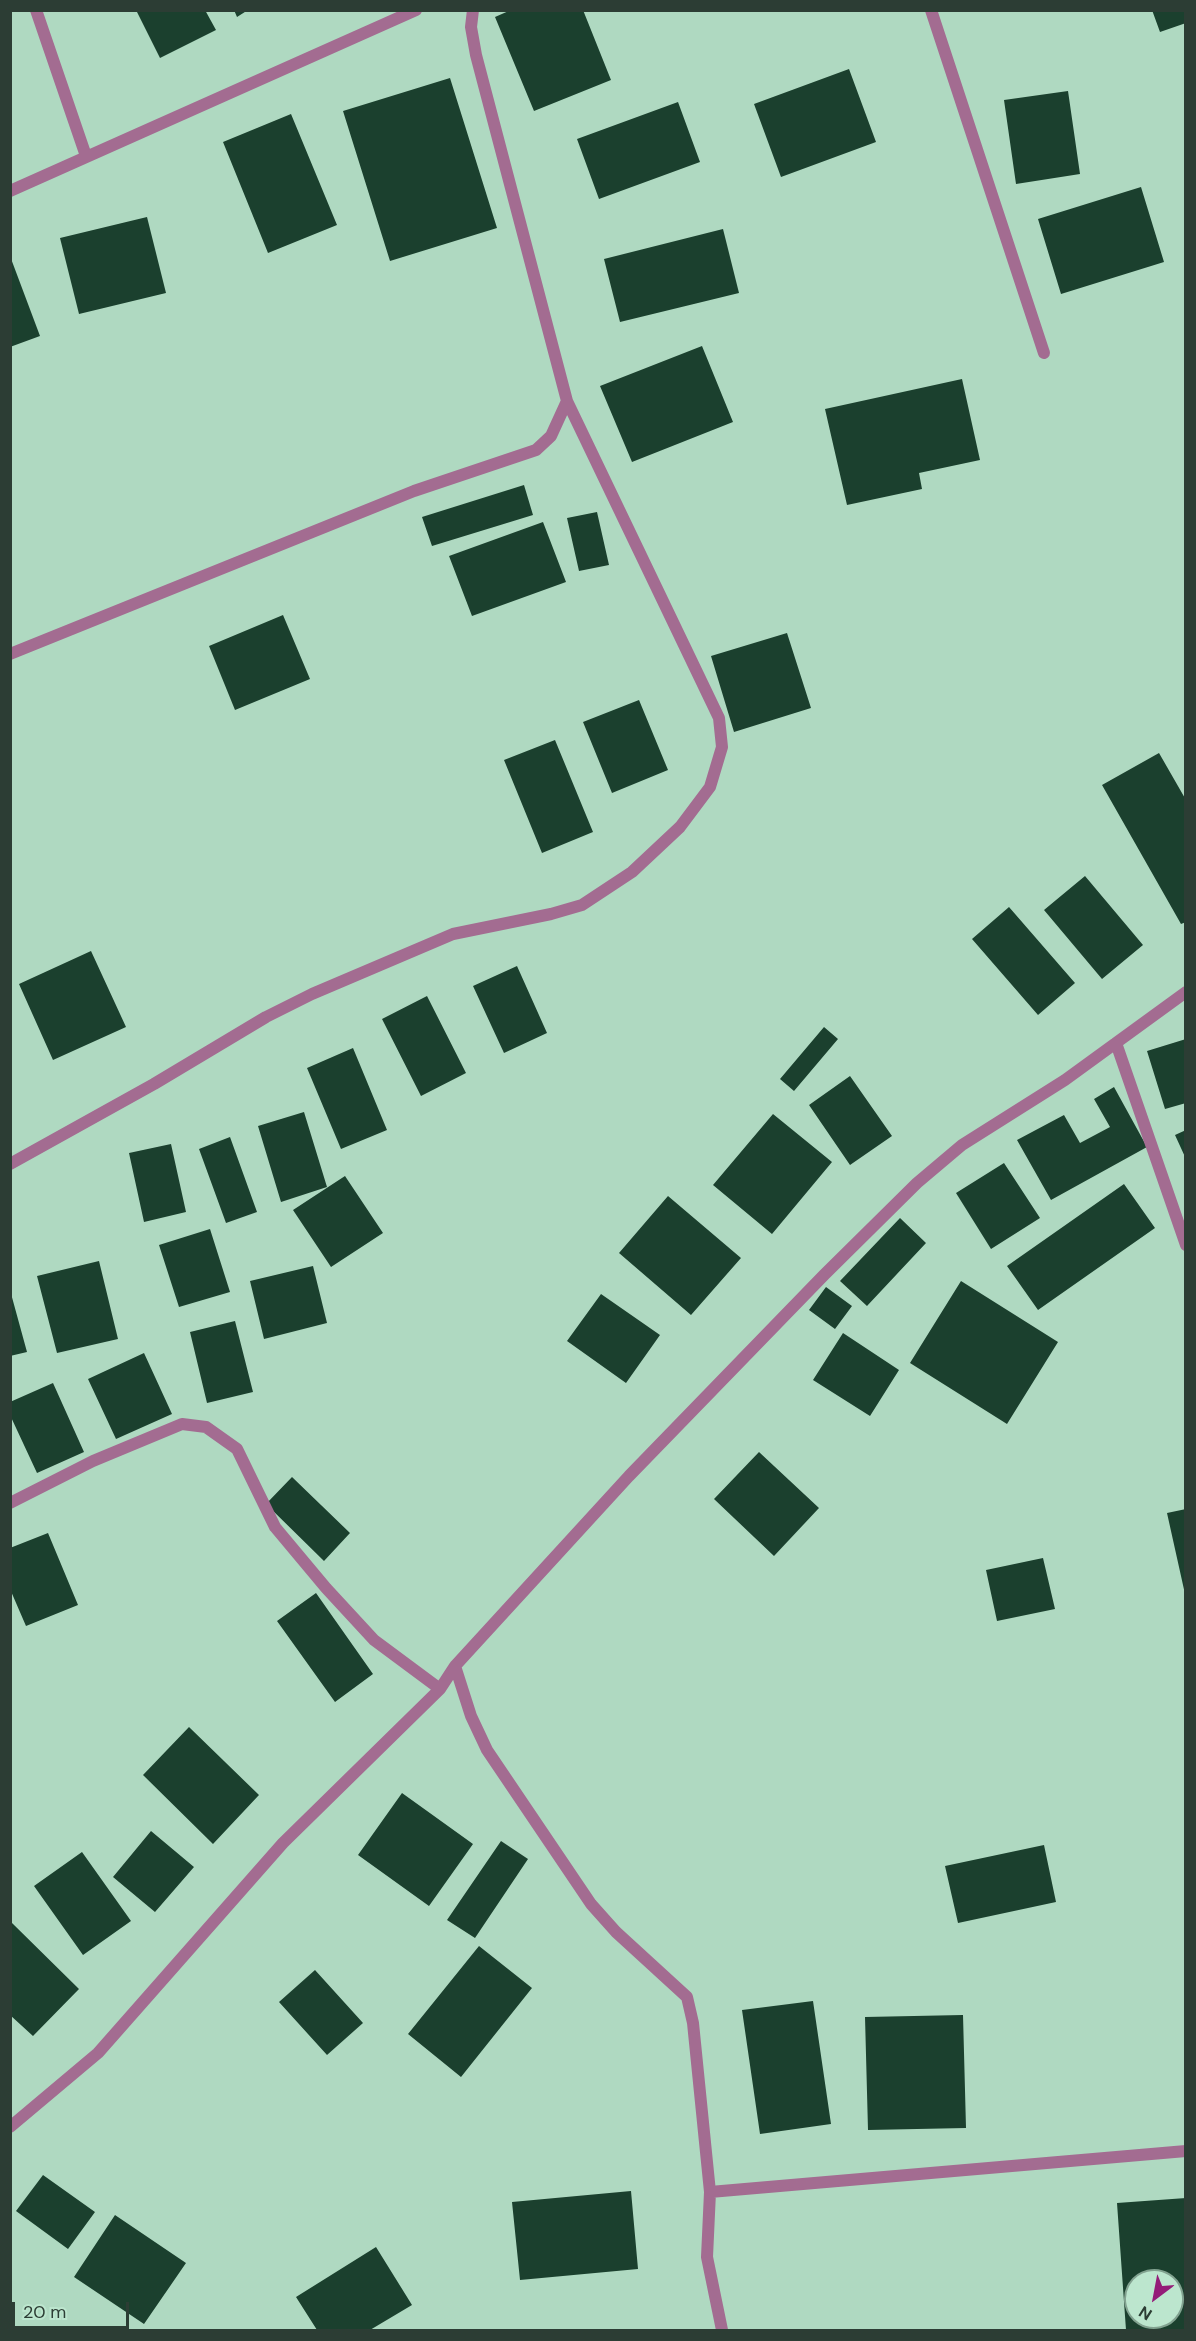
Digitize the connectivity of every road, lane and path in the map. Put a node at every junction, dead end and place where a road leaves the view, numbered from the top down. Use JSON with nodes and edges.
{"nodes":[{"id":1,"x":36,"y":10,"type":"edge"},
{"id":2,"x":416,"y":10,"type":"edge"},
{"id":3,"x":473,"y":10,"type":"edge"},
{"id":4,"x":931,"y":10,"type":"edge"},
{"id":5,"x":86,"y":156,"type":"junction"},
{"id":6,"x":10,"y":191,"type":"edge"},
{"id":7,"x":1044,"y":353,"type":"dead end"},
{"id":8,"x":567,"y":401,"type":"junction"},
{"id":9,"x":10,"y":654,"type":"edge"},
{"id":10,"x":1185,"y":992,"type":"edge"},
{"id":11,"x":1116,"y":1043,"type":"junction"},
{"id":12,"x":10,"y":1164,"type":"edge"},
{"id":13,"x":1185,"y":1245,"type":"edge"},
{"id":14,"x":10,"y":1503,"type":"edge"},
{"id":15,"x":455,"y":1666,"type":"junction"},
{"id":16,"x":440,"y":1689,"type":"junction"},
{"id":17,"x":10,"y":2127,"type":"edge"},
{"id":18,"x":1185,"y":2151,"type":"edge"},
{"id":19,"x":710,"y":2192,"type":"junction"},
{"id":20,"x":722,"y":2331,"type":"edge"}],
"edges":[{"from":1,"to":5,"type":"street"},
{"from":2,"to":5,"type":"street"},
{"from":3,"to":8,"type":"street"},
{"from":4,"to":7,"type":"street"},
{"from":5,"to":6,"type":"street"},
{"from":8,"to":9,"type":"street"},
{"from":8,"to":12,"type":"street"},
{"from":10,"to":11,"type":"street"},
{"from":11,"to":13,"type":"street"},
{"from":11,"to":15,"type":"street"},
{"from":14,"to":16,"type":"street"},
{"from":15,"to":16,"type":"street"},
{"from":15,"to":19,"type":"street"},
{"from":16,"to":17,"type":"street"},
{"from":18,"to":19,"type":"street"},
{"from":19,"to":20,"type":"street"}]}
